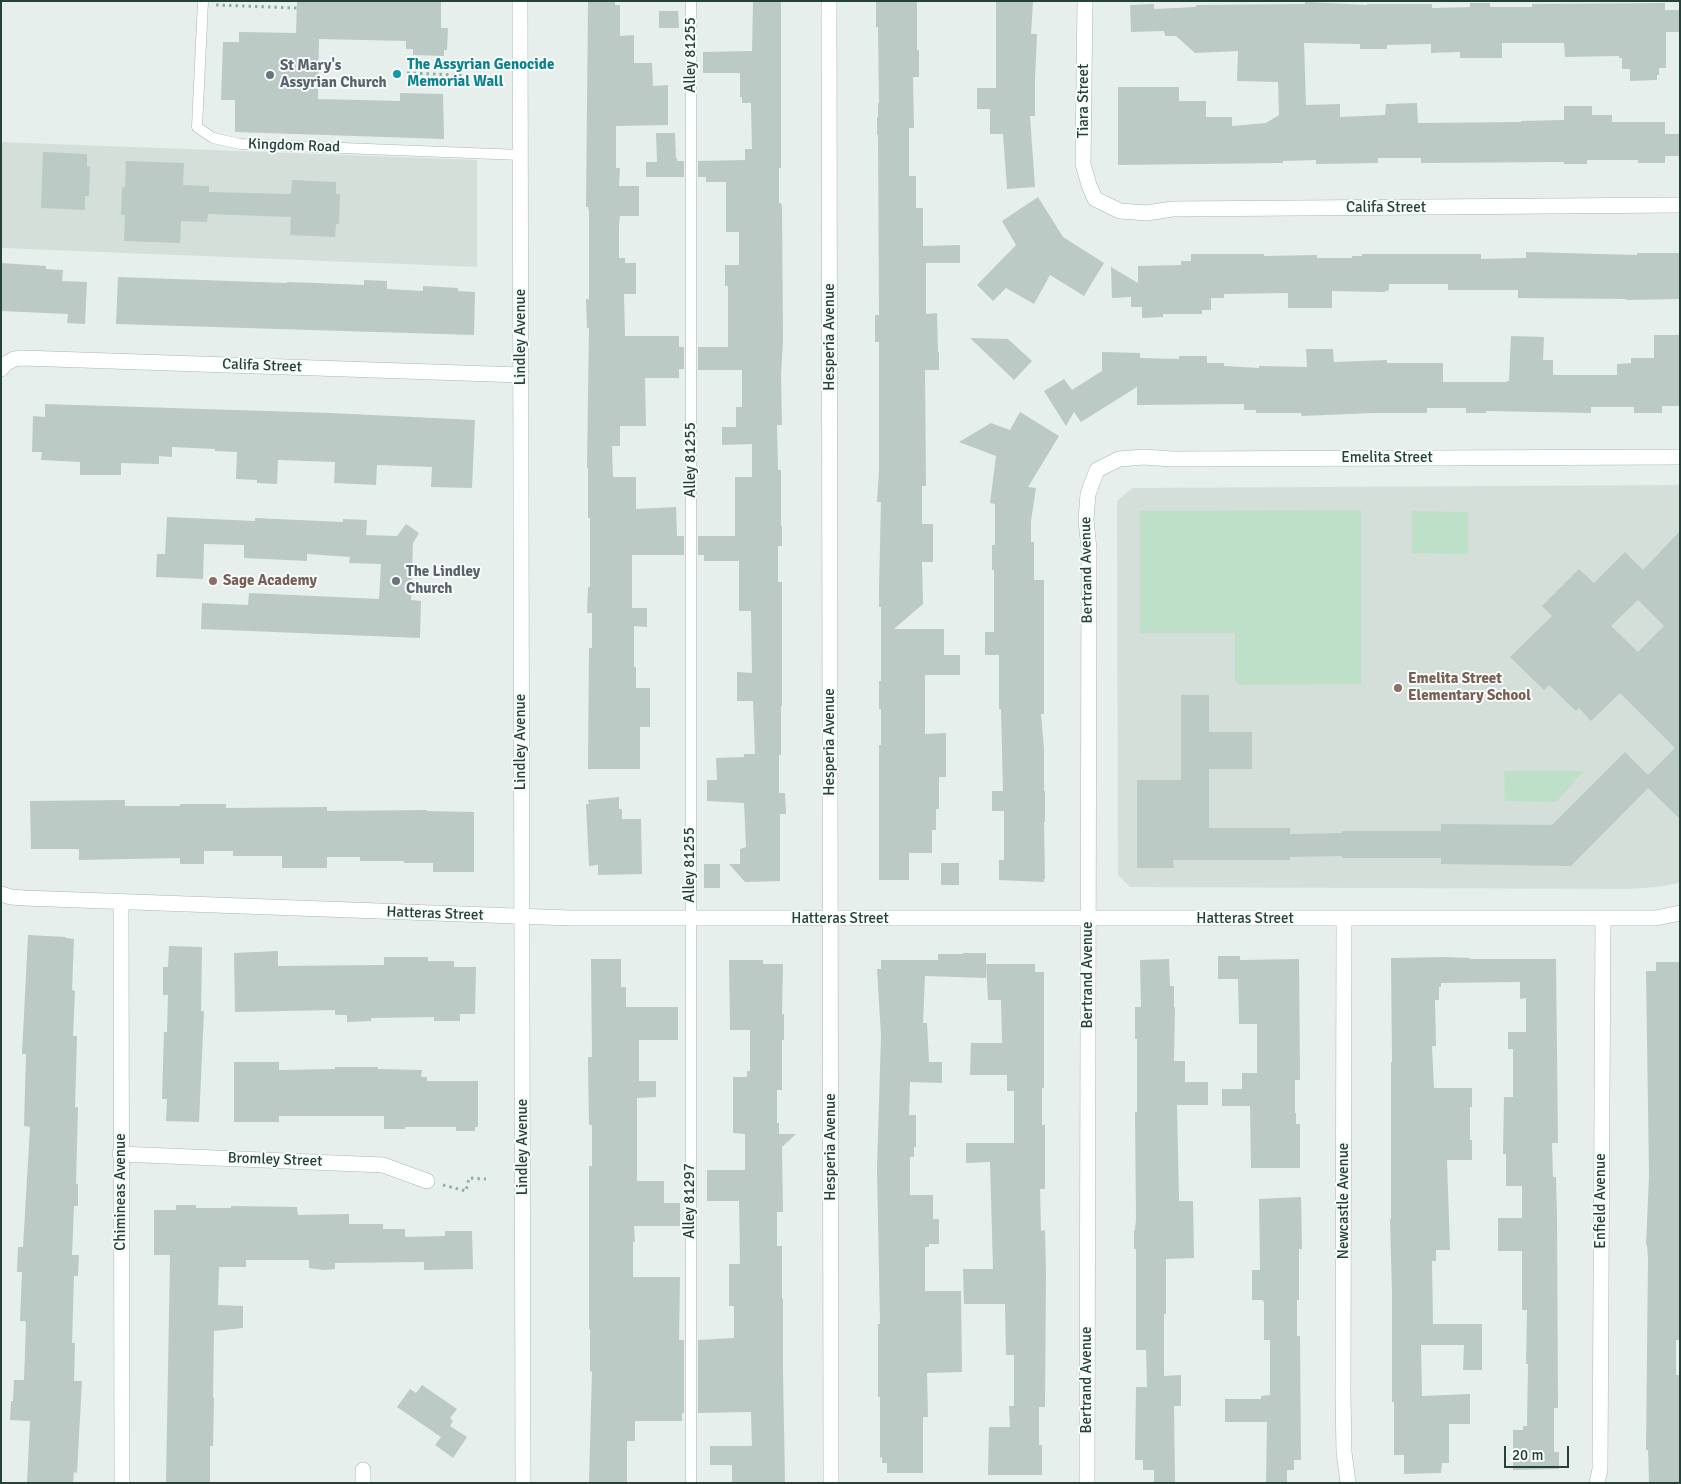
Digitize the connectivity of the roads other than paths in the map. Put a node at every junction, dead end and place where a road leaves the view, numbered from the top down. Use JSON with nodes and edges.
{"nodes":[{"id":1,"x":520,"y":1,"type":"edge"},
{"id":2,"x":691,"y":1,"type":"edge"},
{"id":3,"x":829,"y":1,"type":"edge"},
{"id":4,"x":1085,"y":1,"type":"edge"},
{"id":5,"x":203,"y":3,"type":"edge"},
{"id":6,"x":521,"y":155,"type":"junction"},
{"id":7,"x":1096,"y":199,"type":"joint"},
{"id":8,"x":1680,"y":205,"type":"edge"},
{"id":9,"x":3,"y":366,"type":"edge"},
{"id":10,"x":521,"y":375,"type":"junction"},
{"id":11,"x":1680,"y":457,"type":"edge"},
{"id":12,"x":1097,"y":470,"type":"joint"},
{"id":13,"x":1,"y":894,"type":"edge"},
{"id":14,"x":121,"y":901,"type":"junction"},
{"id":15,"x":1680,"y":913,"type":"edge"},
{"id":16,"x":522,"y":917,"type":"junction"},
{"id":17,"x":1344,"y":918,"type":"junction"},
{"id":18,"x":1603,"y":918,"type":"junction"},
{"id":19,"x":691,"y":919,"type":"junction"},
{"id":20,"x":831,"y":919,"type":"junction"},
{"id":21,"x":1088,"y":919,"type":"junction"},
{"id":22,"x":120,"y":1154,"type":"junction"},
{"id":23,"x":427,"y":1180,"type":"road end"},
{"id":24,"x":122,"y":1483,"type":"edge"},
{"id":25,"x":523,"y":1483,"type":"edge"},
{"id":26,"x":691,"y":1483,"type":"edge"},
{"id":27,"x":831,"y":1483,"type":"edge"},
{"id":28,"x":1087,"y":1483,"type":"edge"},
{"id":29,"x":1348,"y":1483,"type":"edge"},
{"id":30,"x":1597,"y":1483,"type":"edge"}],
"edges":[{"from":1,"to":6,"type":"street","name":"Lindley Avenue"},
{"from":2,"to":19,"type":"lane","name":"Alley 81255"},
{"from":3,"to":20,"type":"street","name":"Hesperia Avenue"},
{"from":4,"to":7,"type":"street","name":"Tiara Street"},
{"from":5,"to":6,"type":"lane","name":"Kingdom Road"},
{"from":6,"to":10,"type":"street","name":"Lindley Avenue"},
{"from":7,"to":8,"type":"street","name":"Califa Street"},
{"from":9,"to":10,"type":"street","name":"Califa Street"},
{"from":10,"to":16,"type":"street","name":"Lindley Avenue"},
{"from":11,"to":12,"type":"street","name":"Emelita Street"},
{"from":12,"to":21,"type":"street","name":"Bertrand Avenue"},
{"from":13,"to":14,"type":"street","name":"Hatteras Street"},
{"from":14,"to":16,"type":"street","name":"Hatteras Street"},
{"from":14,"to":22,"type":"street","name":"Chimineas Avenue"},
{"from":15,"to":18,"type":"street","name":"Hatteras Street"},
{"from":16,"to":19,"type":"street","name":"Hatteras Street"},
{"from":16,"to":25,"type":"street","name":"Lindley Avenue"},
{"from":17,"to":18,"type":"street","name":"Hatteras Street"},
{"from":17,"to":21,"type":"street","name":"Hatteras Street"},
{"from":17,"to":29,"type":"street","name":"Newcastle Avenue"},
{"from":18,"to":30,"type":"street","name":"Enfield Avenue"},
{"from":19,"to":20,"type":"street","name":"Hatteras Street"},
{"from":19,"to":26,"type":"lane","name":"Alley 81297"},
{"from":20,"to":21,"type":"street","name":"Hatteras Street"},
{"from":20,"to":27,"type":"street","name":"Hesperia Avenue"},
{"from":21,"to":28,"type":"street","name":"Bertrand Avenue"},
{"from":22,"to":23,"type":"street","name":"Bromley Street"},
{"from":22,"to":24,"type":"street","name":"Chimineas Avenue"}]}
